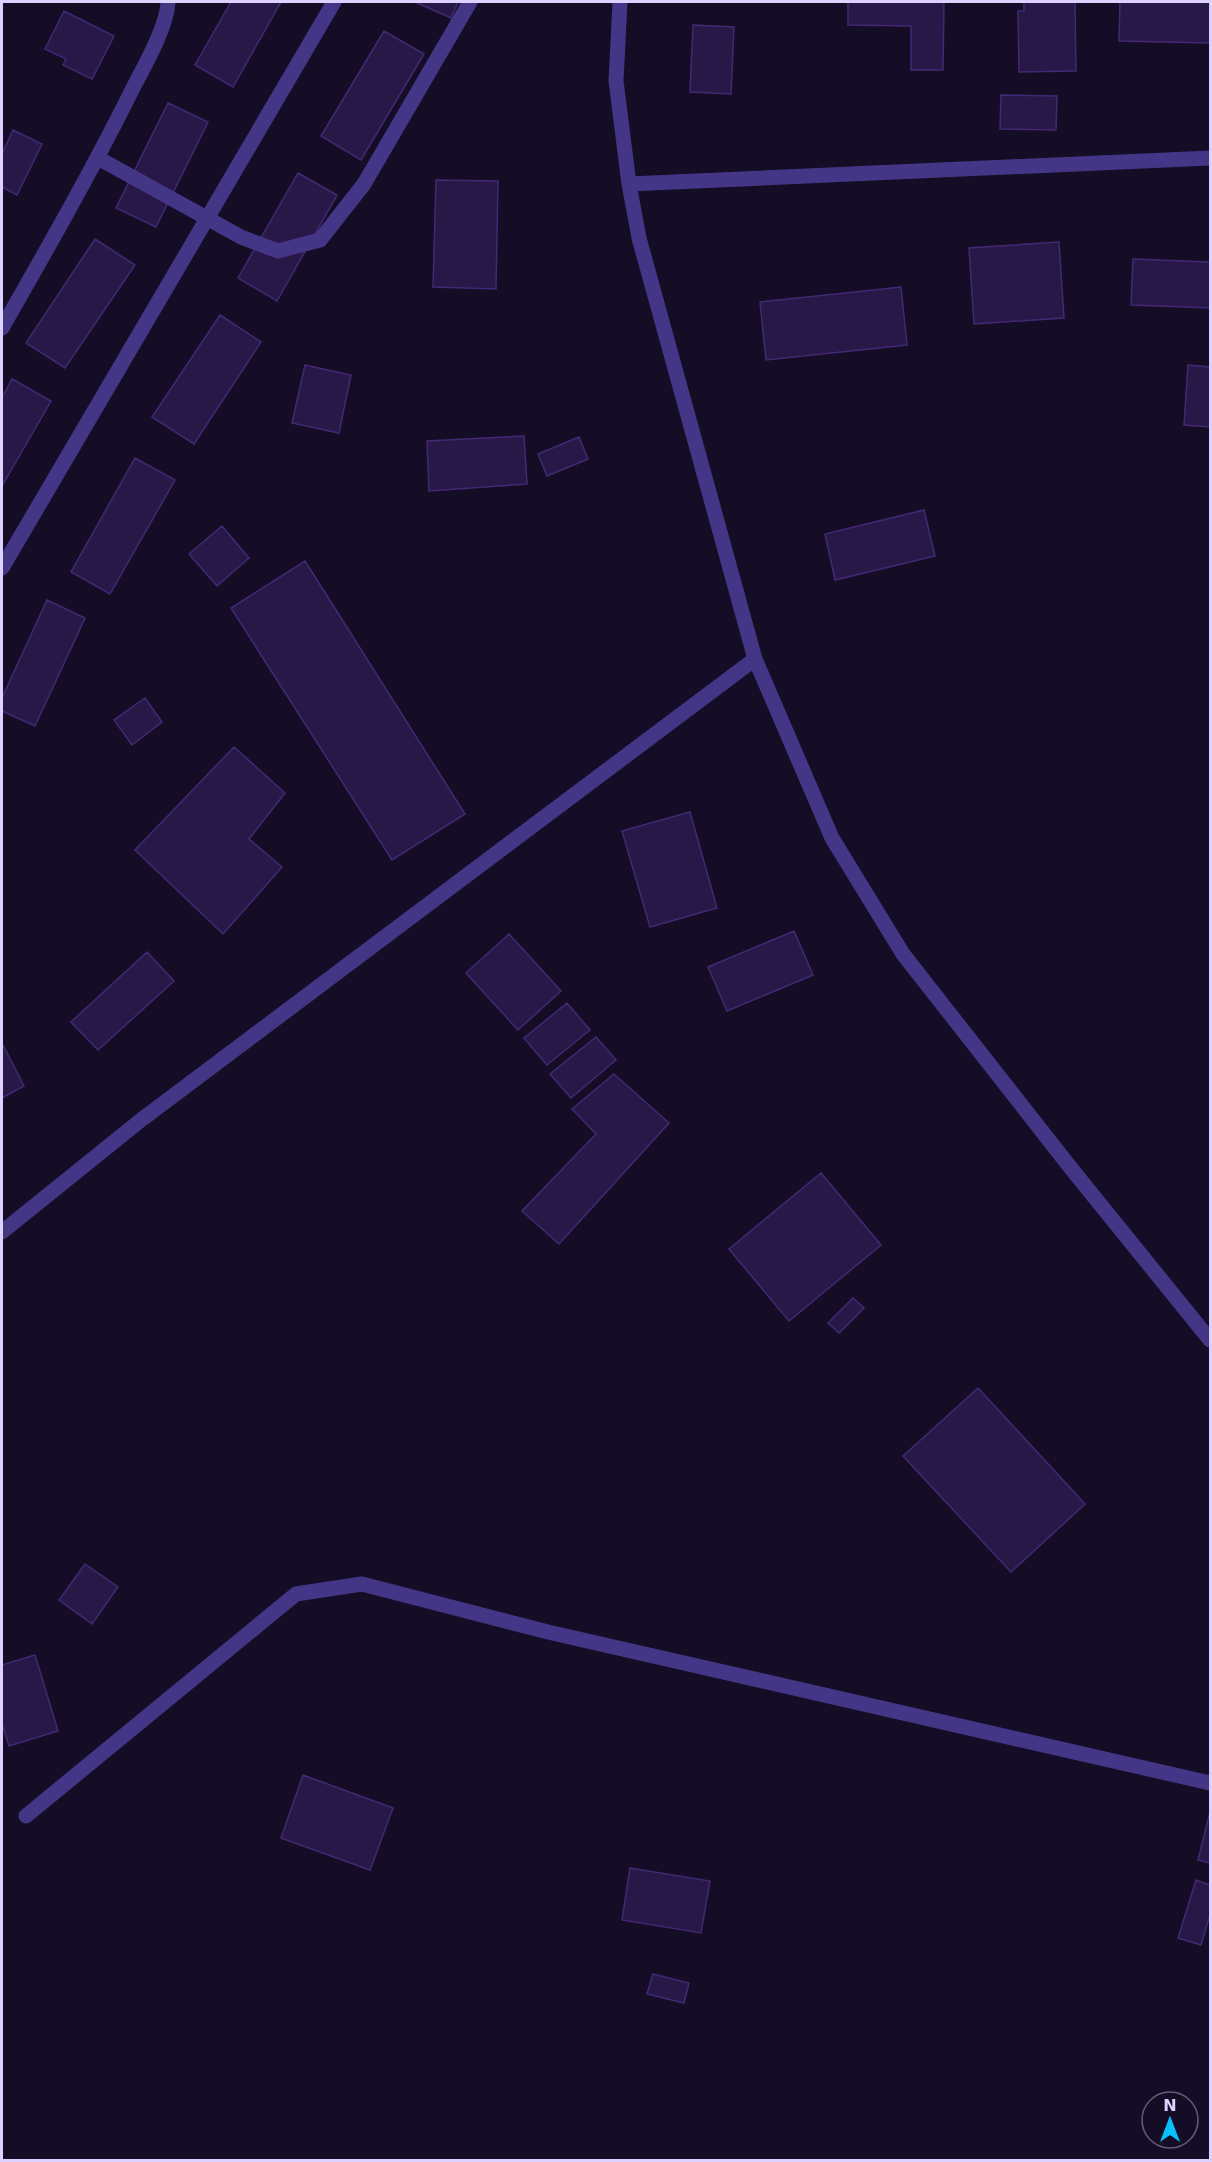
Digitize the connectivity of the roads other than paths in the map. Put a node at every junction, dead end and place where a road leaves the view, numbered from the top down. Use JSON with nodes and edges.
{"nodes":[{"id":1,"x":168,"y":2,"type":"edge"},
{"id":2,"x":334,"y":2,"type":"edge"},
{"id":3,"x":470,"y":2,"type":"edge"},
{"id":4,"x":620,"y":2,"type":"edge"},
{"id":5,"x":98,"y":158,"type":"junction"},
{"id":6,"x":1210,"y":158,"type":"edge"},
{"id":7,"x":628,"y":184,"type":"junction"},
{"id":8,"x":208,"y":218,"type":"junction"},
{"id":9,"x":2,"y":328,"type":"edge"},
{"id":10,"x":2,"y":568,"type":"edge"},
{"id":11,"x":754,"y":659,"type":"junction"},
{"id":12,"x":2,"y":1232,"type":"edge"},
{"id":13,"x":1210,"y":1340,"type":"edge"},
{"id":14,"x":1210,"y":1783,"type":"edge"},
{"id":15,"x":26,"y":1816,"type":"dead end"}],
"edges":[{"from":1,"to":5,"type":"street"},
{"from":2,"to":8,"type":"street"},
{"from":3,"to":8,"type":"street"},
{"from":4,"to":7,"type":"street"},
{"from":5,"to":8,"type":"street"},
{"from":5,"to":9,"type":"street"},
{"from":6,"to":7,"type":"street"},
{"from":7,"to":11,"type":"street"},
{"from":8,"to":10,"type":"street"},
{"from":11,"to":12,"type":"street"},
{"from":11,"to":13,"type":"street"},
{"from":14,"to":15,"type":"street"}]}
